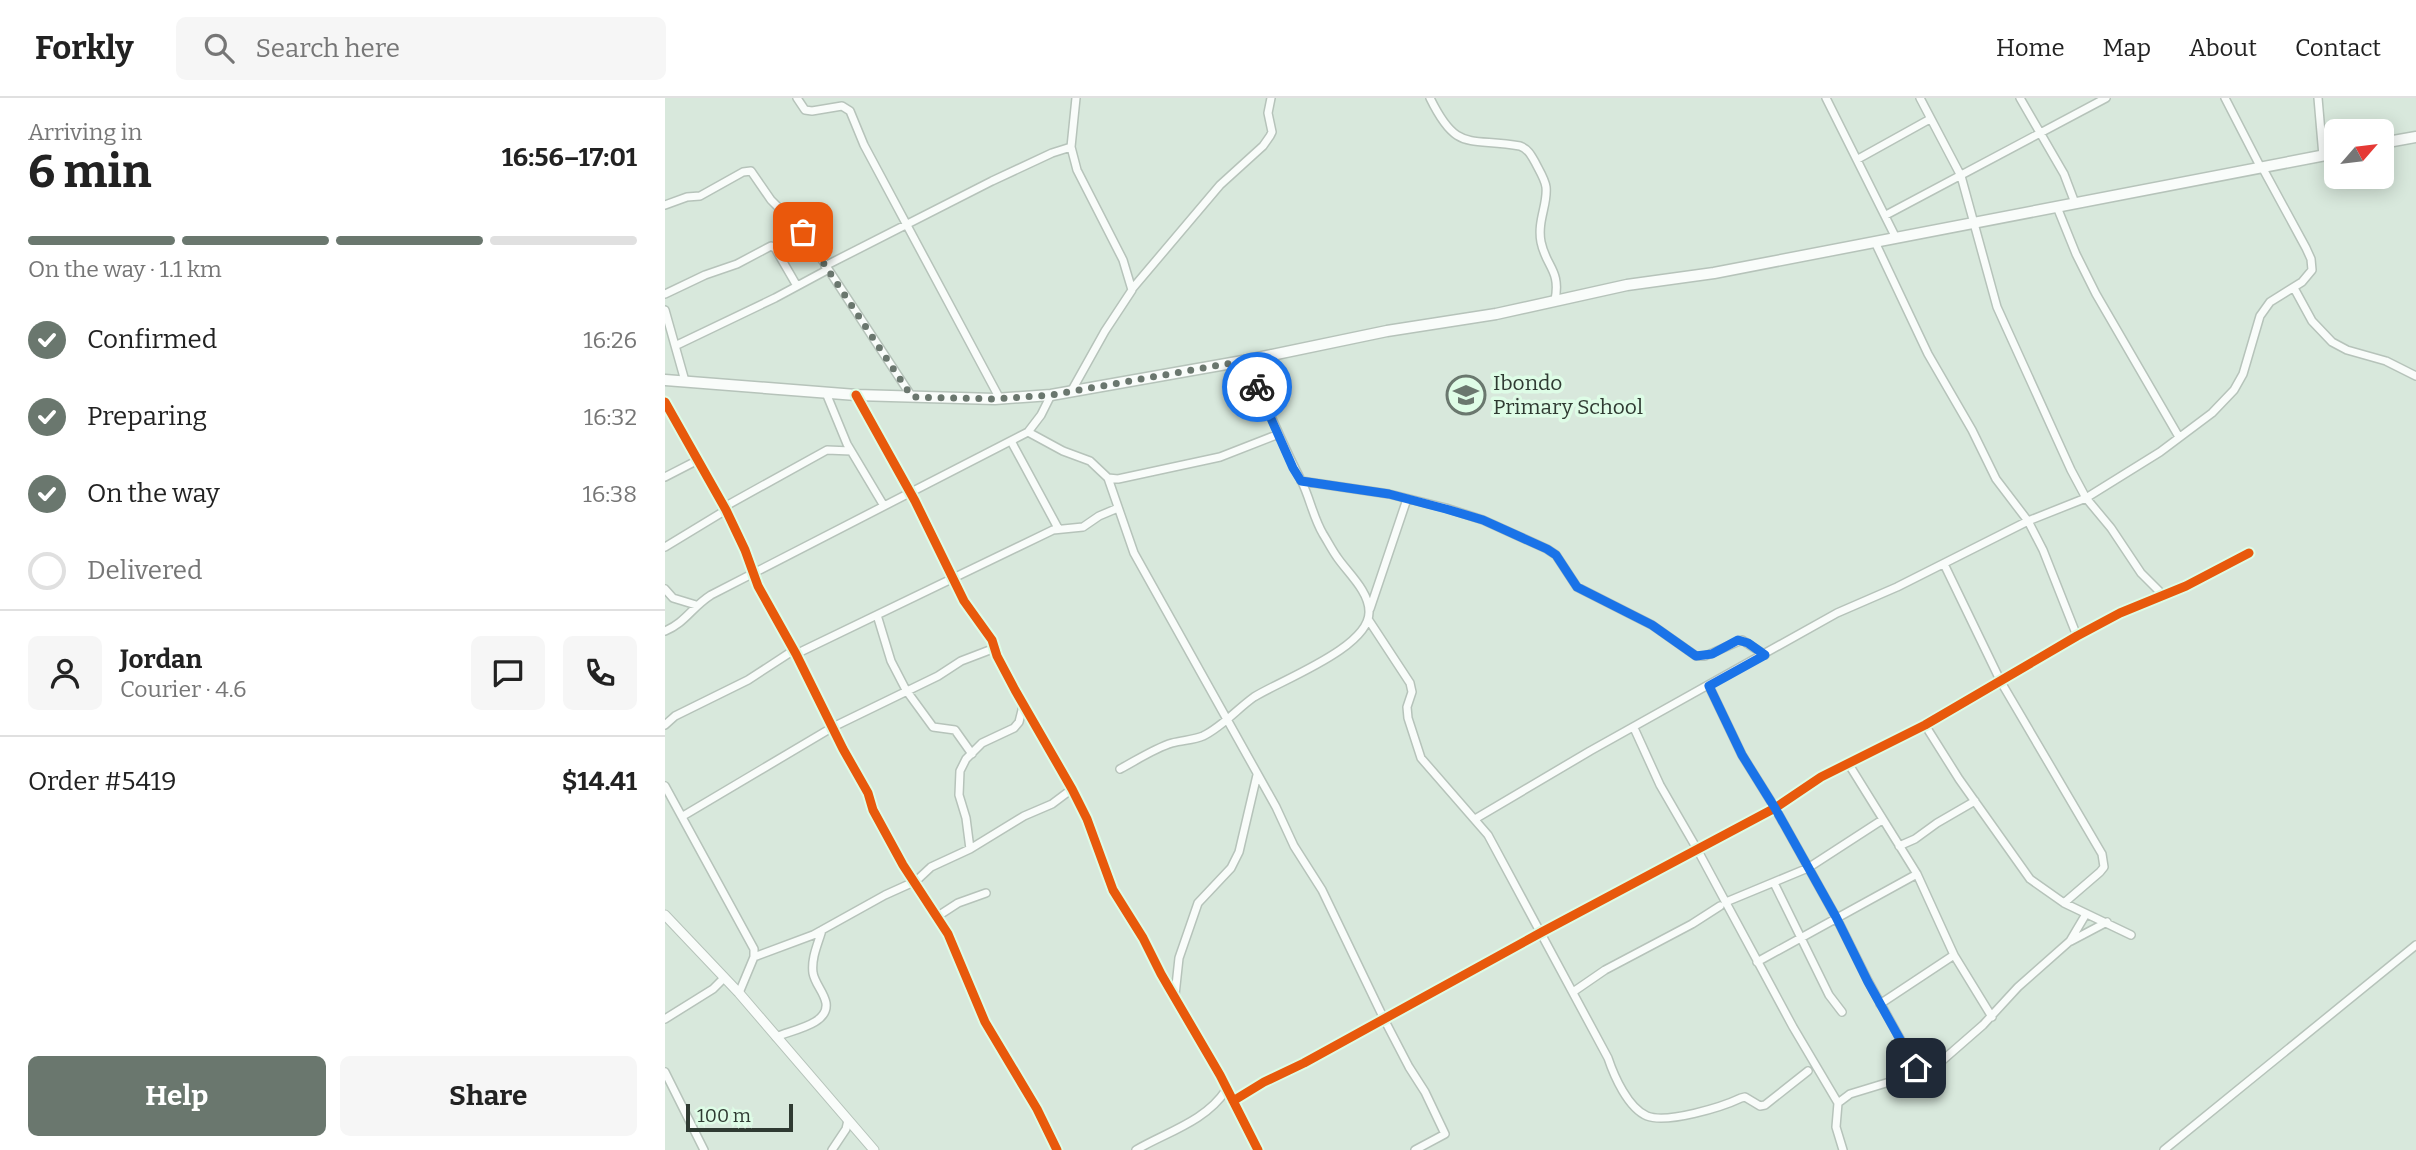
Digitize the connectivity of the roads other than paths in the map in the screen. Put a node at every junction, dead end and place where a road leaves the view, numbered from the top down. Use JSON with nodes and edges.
{"nodes":[{"id":1,"x":797,"y":98,"type":"edge"},
{"id":2,"x":1076,"y":98,"type":"edge"},
{"id":3,"x":1271,"y":98,"type":"edge"},
{"id":4,"x":1430,"y":98,"type":"edge"},
{"id":5,"x":1826,"y":98,"type":"edge"},
{"id":6,"x":1920,"y":98,"type":"edge"},
{"id":7,"x":2020,"y":98,"type":"edge"},
{"id":8,"x":2106,"y":98,"type":"edge"},
{"id":9,"x":2225,"y":98,"type":"edge"},
{"id":10,"x":2318,"y":98,"type":"edge"},
{"id":11,"x":1930,"y":119,"type":"junction"},
{"id":12,"x":2041,"y":135,"type":"junction"},
{"id":13,"x":2416,"y":137,"type":"edge"},
{"id":14,"x":2394,"y":142,"type":"edge"},
{"id":15,"x":1071,"y":147,"type":"junction"},
{"id":16,"x":2323,"y":156,"type":"joint"},
{"id":17,"x":1858,"y":159,"type":"junction"},
{"id":18,"x":2261,"y":167,"type":"junction"},
{"id":19,"x":1961,"y":176,"type":"junction"},
{"id":20,"x":2075,"y":203,"type":"junction"},
{"id":21,"x":665,"y":205,"type":"edge"},
{"id":22,"x":2057,"y":206,"type":"junction"},
{"id":23,"x":1886,"y":215,"type":"junction"},
{"id":24,"x":1975,"y":223,"type":"junction"},
{"id":25,"x":906,"y":225,"type":"junction"},
{"id":26,"x":1896,"y":238,"type":"junction"},
{"id":27,"x":1875,"y":242,"type":"junction"},
{"id":28,"x":826,"y":268,"type":"junction"},
{"id":29,"x":797,"y":286,"type":"junction"},
{"id":30,"x":2294,"y":288,"type":"junction"},
{"id":31,"x":1132,"y":290,"type":"junction"},
{"id":32,"x":665,"y":294,"type":"edge"},
{"id":33,"x":1555,"y":300,"type":"junction"},
{"id":34,"x":665,"y":310,"type":"edge"},
{"id":35,"x":677,"y":345,"type":"junction"},
{"id":36,"x":1243,"y":361,"type":"junction"},
{"id":37,"x":2416,"y":376,"type":"edge"},
{"id":38,"x":665,"y":380,"type":"edge"},
{"id":39,"x":685,"y":381,"type":"junction"},
{"id":40,"x":1072,"y":390,"type":"junction"},
{"id":41,"x":826,"y":393,"type":"junction"},
{"id":42,"x":1051,"y":395,"type":"junction"},
{"id":43,"x":856,"y":396,"type":"junction"},
{"id":44,"x":912,"y":397,"type":"junction"},
{"id":45,"x":1000,"y":399,"type":"junction"},
{"id":46,"x":665,"y":402,"type":"edge"},
{"id":47,"x":1028,"y":432,"type":"junction"},
{"id":48,"x":1279,"y":434,"type":"junction"},
{"id":49,"x":2179,"y":438,"type":"junction"},
{"id":50,"x":1011,"y":441,"type":"junction"},
{"id":51,"x":851,"y":452,"type":"junction"},
{"id":52,"x":698,"y":460,"type":"junction"},
{"id":53,"x":665,"y":477,"type":"edge"},
{"id":54,"x":1108,"y":478,"type":"junction"},
{"id":55,"x":1301,"y":481,"type":"junction"},
{"id":56,"x":910,"y":492,"type":"junction"},
{"id":57,"x":2086,"y":498,"type":"junction"},
{"id":58,"x":1406,"y":499,"type":"junction"},
{"id":59,"x":884,"y":506,"type":"junction"},
{"id":60,"x":1118,"y":508,"type":"junction"},
{"id":61,"x":725,"y":509,"type":"junction"},
{"id":62,"x":2028,"y":521,"type":"junction"},
{"id":63,"x":1058,"y":528,"type":"junction"},
{"id":64,"x":665,"y":547,"type":"edge"},
{"id":65,"x":2249,"y":553,"type":"dead end"},
{"id":66,"x":1944,"y":564,"type":"junction"},
{"id":67,"x":754,"y":574,"type":"junction"},
{"id":68,"x":953,"y":578,"type":"junction"},
{"id":69,"x":665,"y":589,"type":"edge"},
{"id":70,"x":2164,"y":596,"type":"junction"},
{"id":71,"x":696,"y":605,"type":"junction"},
{"id":72,"x":1370,"y":610,"type":"junction"},
{"id":73,"x":877,"y":615,"type":"junction"},
{"id":74,"x":1368,"y":619,"type":"junction"},
{"id":75,"x":665,"y":631,"type":"edge"},
{"id":76,"x":2077,"y":636,"type":"junction"},
{"id":77,"x":995,"y":648,"type":"junction"},
{"id":78,"x":795,"y":652,"type":"junction"},
{"id":79,"x":1765,"y":655,"type":"junction"},
{"id":80,"x":2001,"y":682,"type":"junction"},
{"id":81,"x":1709,"y":686,"type":"junction"},
{"id":82,"x":906,"y":690,"type":"junction"},
{"id":83,"x":1023,"y":705,"type":"junction"},
{"id":84,"x":1226,"y":719,"type":"junction"},
{"id":85,"x":665,"y":725,"type":"edge"},
{"id":86,"x":1925,"y":725,"type":"junction"},
{"id":87,"x":833,"y":727,"type":"junction"},
{"id":88,"x":1635,"y":728,"type":"junction"},
{"id":89,"x":972,"y":754,"type":"junction"},
{"id":90,"x":1848,"y":763,"type":"junction"},
{"id":91,"x":1120,"y":768,"type":"dead end"},
{"id":92,"x":1257,"y":775,"type":"junction"},
{"id":93,"x":665,"y":786,"type":"edge"},
{"id":94,"x":1072,"y":789,"type":"junction"},
{"id":95,"x":1975,"y":801,"type":"junction"},
{"id":96,"x":1775,"y":808,"type":"junction"},
{"id":97,"x":683,"y":816,"type":"junction"},
{"id":98,"x":1475,"y":819,"type":"junction"},
{"id":99,"x":1882,"y":820,"type":"junction"},
{"id":100,"x":1899,"y":846,"type":"junction"},
{"id":101,"x":970,"y":849,"type":"junction"},
{"id":102,"x":1697,"y":849,"type":"junction"},
{"id":103,"x":1808,"y":868,"type":"junction"},
{"id":104,"x":1917,"y":874,"type":"junction"},
{"id":105,"x":916,"y":881,"type":"junction"},
{"id":106,"x":1775,"y":883,"type":"junction"},
{"id":107,"x":986,"y":893,"type":"dead end"},
{"id":108,"x":2064,"y":903,"type":"junction"},
{"id":109,"x":1723,"y":904,"type":"junction"},
{"id":110,"x":2086,"y":914,"type":"junction"},
{"id":111,"x":665,"y":915,"type":"edge"},
{"id":112,"x":938,"y":916,"type":"junction"},
{"id":113,"x":1836,"y":917,"type":"junction"},
{"id":114,"x":2107,"y":922,"type":"junction"},
{"id":115,"x":822,"y":930,"type":"junction"},
{"id":116,"x":1542,"y":932,"type":"junction"},
{"id":117,"x":2131,"y":935,"type":"dead end"},
{"id":118,"x":1802,"y":937,"type":"junction"},
{"id":119,"x":2070,"y":941,"type":"junction"},
{"id":120,"x":2416,"y":945,"type":"edge"},
{"id":121,"x":1954,"y":955,"type":"junction"},
{"id":122,"x":754,"y":957,"type":"junction"},
{"id":123,"x":1757,"y":962,"type":"junction"},
{"id":124,"x":724,"y":978,"type":"junction"},
{"id":125,"x":1573,"y":992,"type":"junction"},
{"id":126,"x":739,"y":993,"type":"junction"},
{"id":127,"x":1175,"y":996,"type":"junction"},
{"id":128,"x":1880,"y":1004,"type":"junction"},
{"id":129,"x":1842,"y":1012,"type":"dead end"},
{"id":130,"x":1992,"y":1017,"type":"junction"},
{"id":131,"x":665,"y":1019,"type":"edge"},
{"id":132,"x":1384,"y":1019,"type":"junction"},
{"id":133,"x":776,"y":1037,"type":"junction"},
{"id":134,"x":1808,"y":1071,"type":"dead end"},
{"id":135,"x":665,"y":1072,"type":"edge"},
{"id":136,"x":1919,"y":1073,"type":"junction"},
{"id":137,"x":1226,"y":1090,"type":"junction"},
{"id":138,"x":1233,"y":1101,"type":"junction"},
{"id":139,"x":1838,"y":1103,"type":"junction"},
{"id":140,"x":848,"y":1120,"type":"junction"},
{"id":141,"x":1156,"y":1140,"type":"junction"},
{"id":142,"x":704,"y":1150,"type":"edge"},
{"id":143,"x":832,"y":1150,"type":"edge"},
{"id":144,"x":874,"y":1150,"type":"edge"},
{"id":145,"x":1057,"y":1150,"type":"edge"},
{"id":146,"x":1136,"y":1150,"type":"edge"},
{"id":147,"x":1158,"y":1150,"type":"edge"},
{"id":148,"x":1258,"y":1150,"type":"edge"},
{"id":149,"x":1415,"y":1150,"type":"edge"},
{"id":150,"x":1843,"y":1150,"type":"edge"},
{"id":151,"x":2164,"y":1150,"type":"edge"}],
"edges":[{"from":1,"to":25,"type":"street"},
{"from":2,"to":15,"type":"street"},
{"from":3,"to":31,"type":"street"},
{"from":4,"to":33,"type":"street"},
{"from":5,"to":17,"type":"street"},
{"from":6,"to":11,"type":"street"},
{"from":7,"to":12,"type":"street"},
{"from":8,"to":12,"type":"street"},
{"from":9,"to":18,"type":"street"},
{"from":10,"to":16,"type":"street"},
{"from":11,"to":17,"type":"street"},
{"from":11,"to":19,"type":"street"},
{"from":12,"to":19,"type":"street"},
{"from":12,"to":20,"type":"street"},
{"from":13,"to":14,"type":"main road"},
{"from":15,"to":25,"type":"street"},
{"from":15,"to":31,"type":"street"},
{"from":16,"to":18,"type":"main road"},
{"from":17,"to":23,"type":"street"},
{"from":18,"to":20,"type":"main road"},
{"from":18,"to":30,"type":"street"},
{"from":19,"to":23,"type":"street"},
{"from":19,"to":24,"type":"street"},
{"from":20,"to":22,"type":"main road"},
{"from":21,"to":28,"type":"street"},
{"from":22,"to":24,"type":"main road"},
{"from":22,"to":49,"type":"street"},
{"from":23,"to":26,"type":"street"},
{"from":24,"to":26,"type":"main road"},
{"from":24,"to":57,"type":"street"},
{"from":25,"to":28,"type":"street"},
{"from":25,"to":45,"type":"street"},
{"from":26,"to":27,"type":"main road"},
{"from":27,"to":33,"type":"main road"},
{"from":27,"to":62,"type":"street"},
{"from":28,"to":29,"type":"street"},
{"from":28,"to":44,"type":"street"},
{"from":29,"to":32,"type":"street"},
{"from":29,"to":35,"type":"street"},
{"from":30,"to":37,"type":"street"},
{"from":30,"to":49,"type":"street"},
{"from":31,"to":40,"type":"street"},
{"from":33,"to":36,"type":"main road"},
{"from":34,"to":35,"type":"street"},
{"from":35,"to":39,"type":"street"},
{"from":36,"to":40,"type":"main road"},
{"from":36,"to":48,"type":"street"},
{"from":38,"to":39,"type":"main road"},
{"from":39,"to":41,"type":"main road"},
{"from":40,"to":42,"type":"main road"},
{"from":41,"to":43,"type":"main road"},
{"from":41,"to":51,"type":"street"},
{"from":42,"to":45,"type":"main road"},
{"from":42,"to":47,"type":"street"},
{"from":43,"to":44,"type":"main road"},
{"from":43,"to":56,"type":"street"},
{"from":44,"to":45,"type":"main road"},
{"from":46,"to":52,"type":"street"},
{"from":47,"to":50,"type":"street"},
{"from":47,"to":54,"type":"street"},
{"from":48,"to":54,"type":"street"},
{"from":48,"to":55,"type":"street"},
{"from":49,"to":57,"type":"street"},
{"from":50,"to":56,"type":"street"},
{"from":50,"to":63,"type":"street"},
{"from":51,"to":59,"type":"street"},
{"from":51,"to":61,"type":"street"},
{"from":52,"to":53,"type":"street"},
{"from":52,"to":61,"type":"street"},
{"from":54,"to":60,"type":"street"},
{"from":55,"to":58,"type":"street"},
{"from":55,"to":72,"type":"street"},
{"from":56,"to":59,"type":"street"},
{"from":56,"to":68,"type":"street"},
{"from":57,"to":62,"type":"street"},
{"from":57,"to":70,"type":"street"},
{"from":58,"to":72,"type":"street"},
{"from":58,"to":79,"type":"street"},
{"from":59,"to":67,"type":"street"},
{"from":60,"to":63,"type":"street"},
{"from":60,"to":84,"type":"street"},
{"from":61,"to":64,"type":"street"},
{"from":61,"to":67,"type":"street"},
{"from":62,"to":66,"type":"street"},
{"from":62,"to":76,"type":"street"},
{"from":63,"to":68,"type":"street"},
{"from":65,"to":70,"type":"street"},
{"from":66,"to":79,"type":"street"},
{"from":66,"to":80,"type":"street"},
{"from":67,"to":71,"type":"street"},
{"from":67,"to":78,"type":"street"},
{"from":68,"to":73,"type":"street"},
{"from":68,"to":77,"type":"street"},
{"from":69,"to":71,"type":"street"},
{"from":70,"to":76,"type":"street"},
{"from":71,"to":75,"type":"street"},
{"from":72,"to":74,"type":"street"},
{"from":73,"to":78,"type":"street"},
{"from":73,"to":82,"type":"street"},
{"from":74,"to":84,"type":"street"},
{"from":74,"to":98,"type":"street"},
{"from":76,"to":80,"type":"street"},
{"from":77,"to":82,"type":"street"},
{"from":77,"to":83,"type":"street"},
{"from":78,"to":85,"type":"street"},
{"from":78,"to":87,"type":"street"},
{"from":79,"to":81,"type":"street"},
{"from":80,"to":86,"type":"street"},
{"from":80,"to":108,"type":"street"},
{"from":81,"to":88,"type":"street"},
{"from":81,"to":96,"type":"street"},
{"from":82,"to":87,"type":"street"},
{"from":82,"to":89,"type":"street"},
{"from":83,"to":89,"type":"street"},
{"from":83,"to":94,"type":"street"},
{"from":84,"to":91,"type":"street"},
{"from":84,"to":92,"type":"street"},
{"from":86,"to":90,"type":"street"},
{"from":86,"to":95,"type":"street"},
{"from":87,"to":97,"type":"street"},
{"from":87,"to":105,"type":"street"},
{"from":88,"to":98,"type":"street"},
{"from":88,"to":102,"type":"street"},
{"from":89,"to":101,"type":"street"},
{"from":90,"to":96,"type":"street"},
{"from":90,"to":99,"type":"street"},
{"from":92,"to":127,"type":"street"},
{"from":92,"to":132,"type":"street"},
{"from":93,"to":97,"type":"street"},
{"from":94,"to":101,"type":"street"},
{"from":94,"to":127,"type":"street"},
{"from":95,"to":100,"type":"street"},
{"from":95,"to":108,"type":"street"},
{"from":96,"to":102,"type":"street"},
{"from":96,"to":103,"type":"street"},
{"from":97,"to":122,"type":"street"},
{"from":98,"to":116,"type":"street"},
{"from":99,"to":100,"type":"street"},
{"from":99,"to":103,"type":"street"},
{"from":100,"to":104,"type":"street"},
{"from":101,"to":105,"type":"street"},
{"from":102,"to":109,"type":"street"},
{"from":102,"to":116,"type":"street"},
{"from":103,"to":106,"type":"street"},
{"from":103,"to":113,"type":"street"},
{"from":104,"to":113,"type":"street"},
{"from":104,"to":121,"type":"street"},
{"from":105,"to":112,"type":"street"},
{"from":105,"to":115,"type":"street"},
{"from":106,"to":109,"type":"street"},
{"from":106,"to":118,"type":"street"},
{"from":107,"to":112,"type":"street"},
{"from":108,"to":110,"type":"street"},
{"from":109,"to":123,"type":"street"},
{"from":109,"to":125,"type":"street"},
{"from":110,"to":114,"type":"street"},
{"from":110,"to":119,"type":"street"},
{"from":111,"to":124,"type":"street"},
{"from":112,"to":145,"type":"street"},
{"from":113,"to":118,"type":"street"},
{"from":113,"to":128,"type":"street"},
{"from":114,"to":117,"type":"street"},
{"from":114,"to":119,"type":"street"},
{"from":115,"to":122,"type":"street"},
{"from":115,"to":133,"type":"street"},
{"from":116,"to":125,"type":"street"},
{"from":116,"to":132,"type":"street"},
{"from":118,"to":123,"type":"street"},
{"from":118,"to":129,"type":"street"},
{"from":119,"to":130,"type":"street"},
{"from":120,"to":151,"type":"street"},
{"from":121,"to":128,"type":"street"},
{"from":121,"to":130,"type":"street"},
{"from":122,"to":126,"type":"street"},
{"from":123,"to":139,"type":"street"},
{"from":124,"to":126,"type":"street"},
{"from":124,"to":131,"type":"street"},
{"from":125,"to":134,"type":"street"},
{"from":126,"to":133,"type":"street"},
{"from":127,"to":137,"type":"street"},
{"from":128,"to":136,"type":"street"},
{"from":130,"to":136,"type":"street"},
{"from":132,"to":138,"type":"street"},
{"from":132,"to":149,"type":"street"},
{"from":133,"to":140,"type":"street"},
{"from":135,"to":142,"type":"street"},
{"from":136,"to":139,"type":"street"},
{"from":137,"to":138,"type":"street"},
{"from":137,"to":141,"type":"street"},
{"from":138,"to":148,"type":"street"},
{"from":139,"to":150,"type":"street"},
{"from":140,"to":143,"type":"street"},
{"from":140,"to":144,"type":"street"},
{"from":141,"to":146,"type":"street"},
{"from":141,"to":147,"type":"street"}]}
